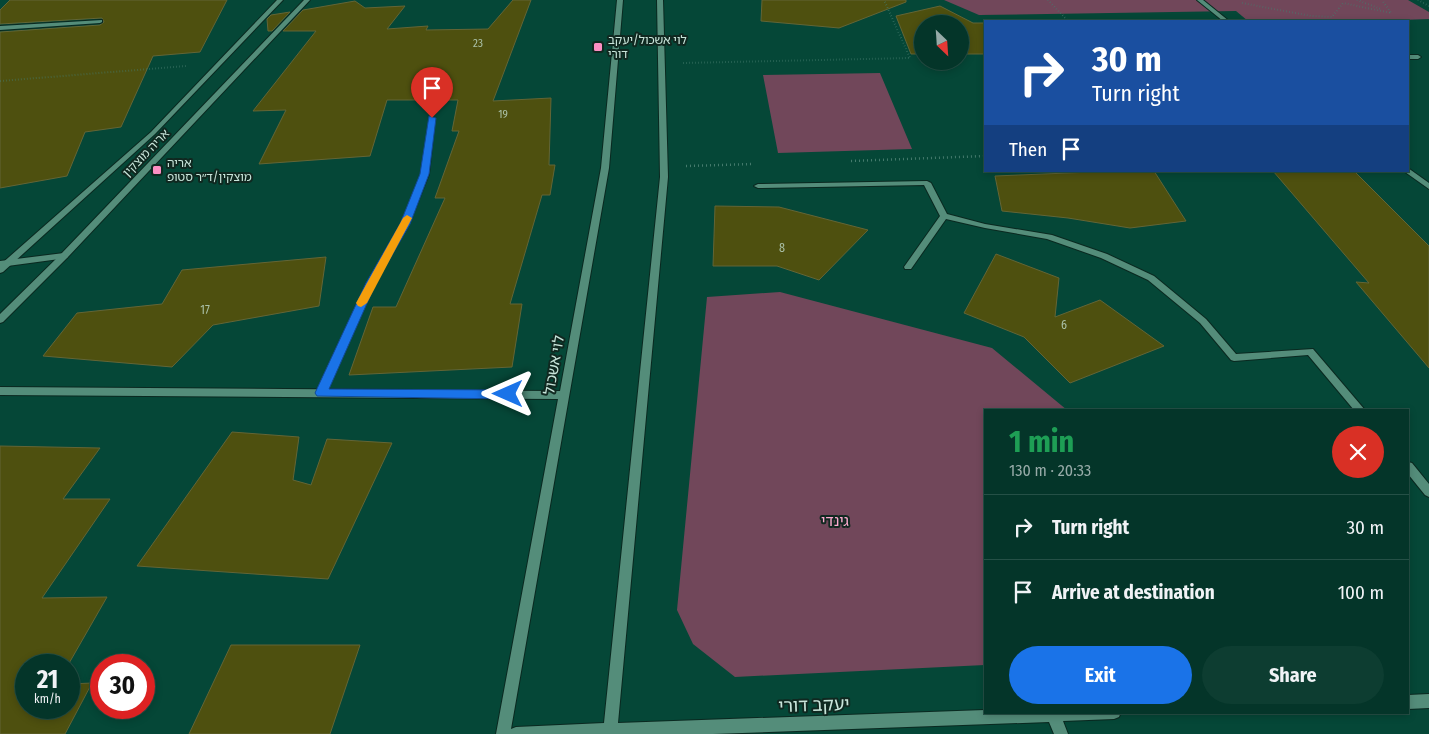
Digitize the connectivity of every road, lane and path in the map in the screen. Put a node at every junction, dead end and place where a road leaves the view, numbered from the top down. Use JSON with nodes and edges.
{"nodes":[{"id":1,"x":280,"y":0,"type":"edge"},
{"id":2,"x":307,"y":0,"type":"edge"},
{"id":3,"x":620,"y":0,"type":"edge"},
{"id":4,"x":660,"y":0,"type":"edge"},
{"id":5,"x":884,"y":0,"type":"edge"},
{"id":6,"x":1048,"y":0,"type":"edge"},
{"id":7,"x":1200,"y":0,"type":"edge"},
{"id":8,"x":1357,"y":0,"type":"edge"},
{"id":9,"x":1382,"y":0,"type":"edge"},
{"id":10,"x":1418,"y":0,"type":"edge"},
{"id":11,"x":1242,"y":4,"type":"dead end"},
{"id":12,"x":1429,"y":6,"type":"edge"},
{"id":13,"x":1391,"y":13,"type":"junction"},
{"id":14,"x":1067,"y":20,"type":"edge"},
{"id":15,"x":1225,"y":20,"type":"edge"},
{"id":16,"x":100,"y":21,"type":"dead end"},
{"id":17,"x":0,"y":28,"type":"edge"},
{"id":18,"x":1409,"y":57,"type":"edge"},
{"id":19,"x":1418,"y":57,"type":"dead end"},
{"id":20,"x":220,"y":63,"type":"junction"},
{"id":21,"x":663,"y":63,"type":"junction"},
{"id":22,"x":0,"y":81,"type":"edge"},
{"id":23,"x":432,"y":118,"type":"dead end"},
{"id":24,"x":1409,"y":171,"type":"edge"},
{"id":25,"x":758,"y":186,"type":"dead end"},
{"id":26,"x":1429,"y":187,"type":"edge"},
{"id":27,"x":944,"y":216,"type":"junction"},
{"id":28,"x":64,"y":256,"type":"junction"},
{"id":29,"x":4,"y":264,"type":"edge"},
{"id":30,"x":908,"y":267,"type":"dead end"},
{"id":31,"x":0,"y":270,"type":"edge"},
{"id":32,"x":0,"y":320,"type":"edge"},
{"id":33,"x":0,"y":391,"type":"edge"},
{"id":34,"x":321,"y":393,"type":"junction"},
{"id":35,"x":564,"y":395,"type":"junction"},
{"id":36,"x":1359,"y":409,"type":"edge"},
{"id":37,"x":1409,"y":467,"type":"edge"},
{"id":38,"x":1429,"y":492,"type":"edge"},
{"id":39,"x":1429,"y":701,"type":"edge"},
{"id":40,"x":1409,"y":702,"type":"edge"},
{"id":41,"x":1074,"y":714,"type":"edge"},
{"id":42,"x":1054,"y":715,"type":"junction"},
{"id":43,"x":610,"y":733,"type":"edge"},
{"id":44,"x":503,"y":734,"type":"edge"},
{"id":45,"x":516,"y":734,"type":"edge"},
{"id":46,"x":1061,"y":734,"type":"edge"}],
"edges":[{"from":1,"to":20,"type":"street","name":"אריה מוצקין"},
{"from":2,"to":28,"type":"street","name":"אריה מוצקין"},
{"from":3,"to":35,"type":"street","name":"לוי אשכול"},
{"from":4,"to":21,"type":"street"},
{"from":5,"to":21,"type":"path"},
{"from":6,"to":14,"type":"path"},
{"from":7,"to":15,"type":"street"},
{"from":8,"to":13,"type":"path"},
{"from":9,"to":13,"type":"path"},
{"from":10,"to":12,"type":"path"},
{"from":11,"to":13,"type":"path"},
{"from":16,"to":17,"type":"street"},
{"from":18,"to":19,"type":"street"},
{"from":20,"to":22,"type":"path"},
{"from":20,"to":29,"type":"street","name":"אריה מוצקין"},
{"from":21,"to":43,"type":"street"},
{"from":23,"to":34,"type":"street"},
{"from":24,"to":26,"type":"street"},
{"from":25,"to":27,"type":"street"},
{"from":27,"to":30,"type":"street"},
{"from":27,"to":36,"type":"street"},
{"from":28,"to":29,"type":"street"},
{"from":28,"to":32,"type":"street","name":"אריה מוצקין"},
{"from":29,"to":31,"type":"street","name":"אריה מוצקין"},
{"from":33,"to":34,"type":"street"},
{"from":34,"to":35,"type":"street"},
{"from":35,"to":44,"type":"street","name":"לוי אשכול"},
{"from":37,"to":38,"type":"street"},
{"from":39,"to":40,"type":"street"},
{"from":41,"to":42,"type":"street","name":"יעקב דורי"},
{"from":42,"to":43,"type":"street","name":"יעקב דורי"},
{"from":42,"to":46,"type":"street"},
{"from":43,"to":45,"type":"street","name":"יעקב דורי"}]}
